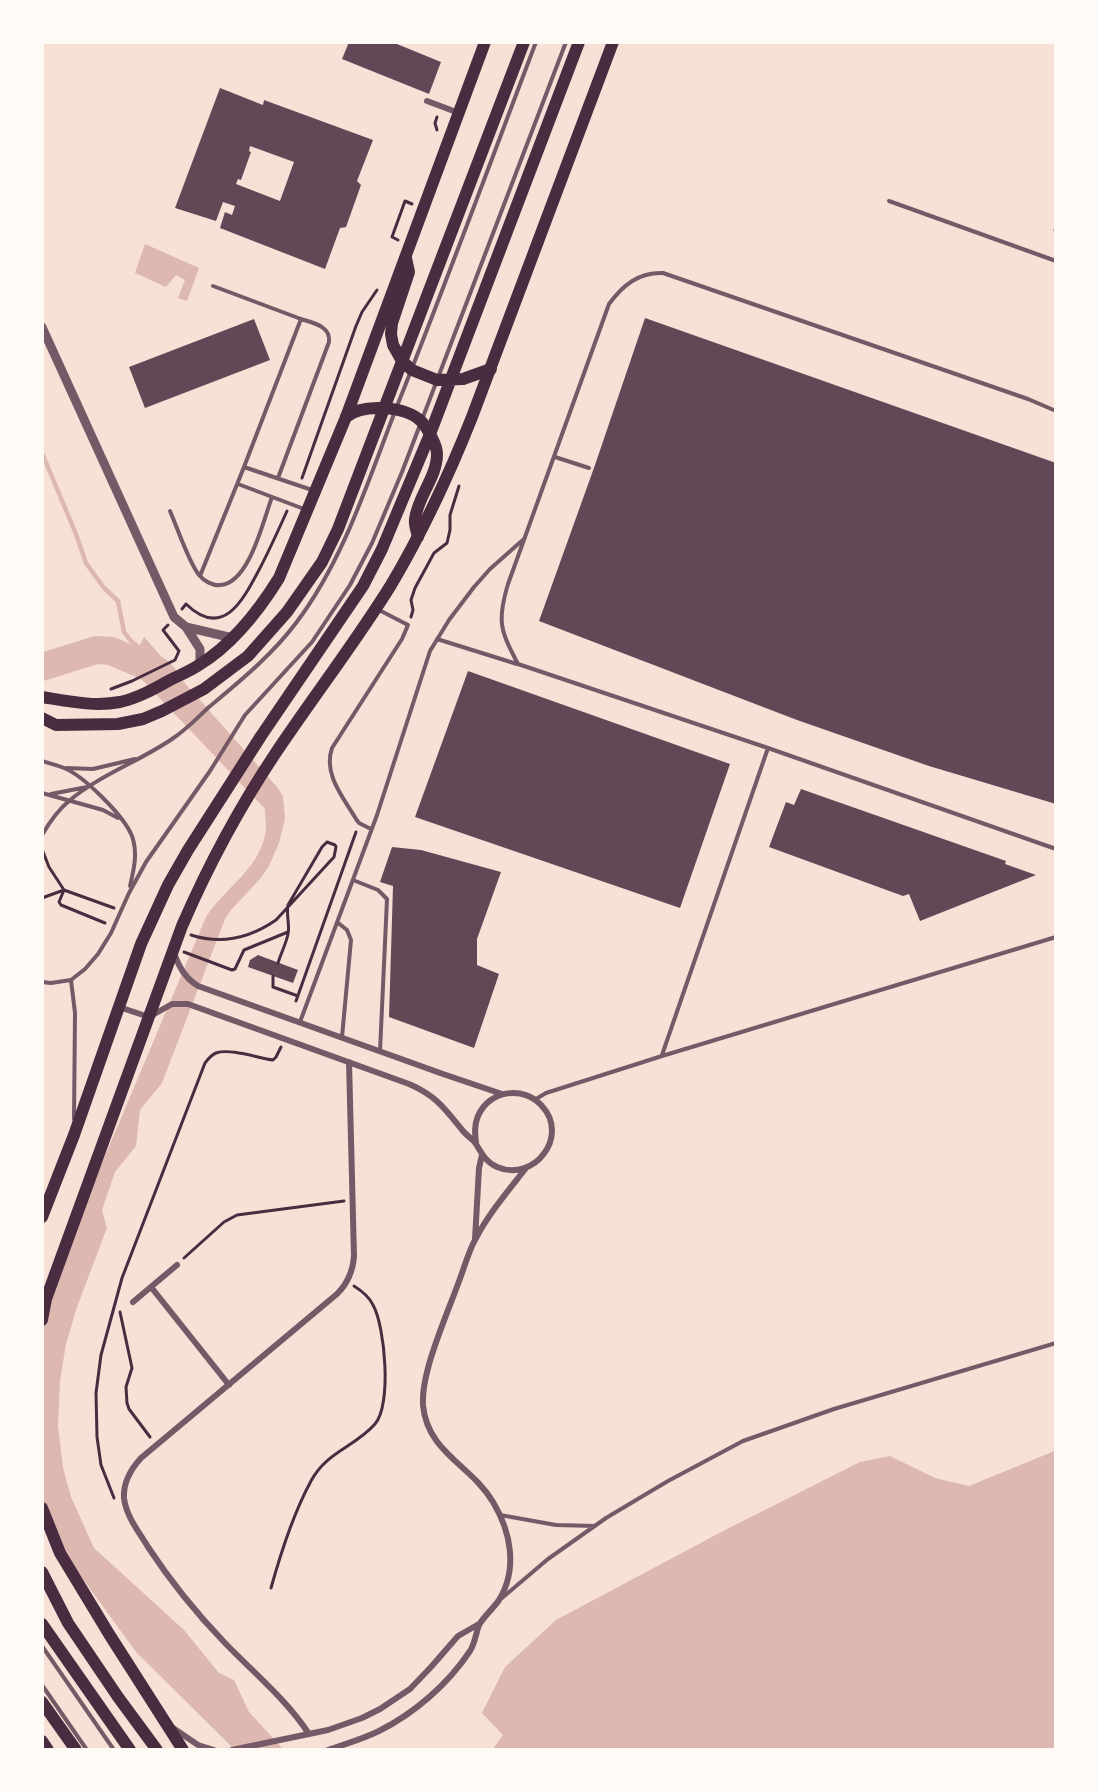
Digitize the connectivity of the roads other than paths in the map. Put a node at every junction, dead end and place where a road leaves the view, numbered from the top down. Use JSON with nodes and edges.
{"nodes":[{"id":1,"x":485,"y":42,"type":"edge"},
{"id":2,"x":524,"y":42,"type":"edge"},
{"id":3,"x":536,"y":42,"type":"edge"},
{"id":4,"x":566,"y":42,"type":"edge"},
{"id":5,"x":579,"y":42,"type":"edge"},
{"id":6,"x":613,"y":42,"type":"edge"},
{"id":7,"x":427,"y":101,"type":"dead end"},
{"id":8,"x":460,"y":113,"type":"junction"},
{"id":9,"x":889,"y":201,"type":"dead end"},
{"id":10,"x":406,"y":258,"type":"junction"},
{"id":11,"x":1056,"y":261,"type":"edge"},
{"id":12,"x":213,"y":286,"type":"dead end"},
{"id":13,"x":301,"y":319,"type":"junction"},
{"id":14,"x":42,"y":327,"type":"edge"},
{"id":15,"x":402,"y":361,"type":"junction"},
{"id":16,"x":491,"y":369,"type":"junction"},
{"id":17,"x":412,"y":370,"type":"junction"},
{"id":18,"x":443,"y":380,"type":"junction"},
{"id":19,"x":390,"y":409,"type":"junction"},
{"id":20,"x":1056,"y":411,"type":"edge"},
{"id":21,"x":346,"y":417,"type":"junction"},
{"id":22,"x":421,"y":421,"type":"junction"},
{"id":23,"x":430,"y":434,"type":"junction"},
{"id":24,"x":555,"y":457,"type":"junction"},
{"id":25,"x":244,"y":467,"type":"junction"},
{"id":26,"x":589,"y":468,"type":"dead end"},
{"id":27,"x":278,"y":478,"type":"junction"},
{"id":28,"x":237,"y":484,"type":"junction"},
{"id":29,"x":316,"y":491,"type":"junction"},
{"id":30,"x":272,"y":497,"type":"junction"},
{"id":31,"x":308,"y":510,"type":"junction"},
{"id":32,"x":171,"y":511,"type":"dead end"},
{"id":33,"x":418,"y":537,"type":"junction"},
{"id":34,"x":526,"y":537,"type":"junction"},
{"id":35,"x":200,"y":576,"type":"junction"},
{"id":36,"x":375,"y":609,"type":"junction"},
{"id":37,"x":186,"y":627,"type":"junction"},
{"id":38,"x":232,"y":638,"type":"junction"},
{"id":39,"x":437,"y":639,"type":"junction"},
{"id":40,"x":518,"y":664,"type":"junction"},
{"id":41,"x":200,"y":665,"type":"junction"},
{"id":42,"x":42,"y":697,"type":"edge"},
{"id":43,"x":42,"y":718,"type":"edge"},
{"id":44,"x":42,"y":723,"type":"edge"},
{"id":45,"x":56,"y":725,"type":"junction"},
{"id":46,"x":768,"y":748,"type":"junction"},
{"id":47,"x":142,"y":757,"type":"junction"},
{"id":48,"x":42,"y":761,"type":"edge"},
{"id":49,"x":65,"y":768,"type":"junction"},
{"id":50,"x":91,"y":786,"type":"junction"},
{"id":51,"x":42,"y":793,"type":"edge"},
{"id":52,"x":48,"y":795,"type":"junction"},
{"id":53,"x":68,"y":801,"type":"junction"},
{"id":54,"x":125,"y":824,"type":"junction"},
{"id":55,"x":371,"y":829,"type":"junction"},
{"id":56,"x":42,"y":835,"type":"edge"},
{"id":57,"x":1056,"y":849,"type":"edge"},
{"id":58,"x":352,"y":880,"type":"junction"},
{"id":59,"x":129,"y":893,"type":"junction"},
{"id":60,"x":337,"y":922,"type":"junction"},
{"id":61,"x":1056,"y":937,"type":"edge"},
{"id":62,"x":173,"y":950,"type":"junction"},
{"id":63,"x":71,"y":980,"type":"junction"},
{"id":64,"x":42,"y":982,"type":"edge"},
{"id":65,"x":119,"y":1007,"type":"junction"},
{"id":66,"x":149,"y":1017,"type":"junction"},
{"id":67,"x":300,"y":1022,"type":"junction"},
{"id":68,"x":342,"y":1037,"type":"junction"},
{"id":69,"x":380,"y":1051,"type":"junction"},
{"id":70,"x":662,"y":1056,"type":"junction"},
{"id":71,"x":349,"y":1062,"type":"junction"},
{"id":72,"x":503,"y":1094,"type":"junction"},
{"id":73,"x":535,"y":1099,"type":"junction"},
{"id":74,"x":74,"y":1135,"type":"junction"},
{"id":75,"x":476,"y":1143,"type":"junction"},
{"id":76,"x":482,"y":1155,"type":"junction"},
{"id":77,"x":526,"y":1168,"type":"junction"},
{"id":78,"x":42,"y":1217,"type":"edge"},
{"id":79,"x":474,"y":1240,"type":"junction"},
{"id":80,"x":177,"y":1265,"type":"road end"},
{"id":81,"x":151,"y":1287,"type":"junction"},
{"id":82,"x":133,"y":1302,"type":"road end"},
{"id":83,"x":42,"y":1320,"type":"edge"},
{"id":84,"x":1056,"y":1343,"type":"edge"},
{"id":85,"x":229,"y":1385,"type":"junction"},
{"id":86,"x":42,"y":1508,"type":"edge"},
{"id":87,"x":500,"y":1515,"type":"junction"},
{"id":88,"x":596,"y":1526,"type":"junction"},
{"id":89,"x":42,"y":1572,"type":"edge"},
{"id":90,"x":498,"y":1602,"type":"junction"},
{"id":91,"x":42,"y":1624,"type":"edge"},
{"id":92,"x":480,"y":1624,"type":"junction"},
{"id":93,"x":42,"y":1646,"type":"edge"},
{"id":94,"x":42,"y":1685,"type":"edge"},
{"id":95,"x":42,"y":1702,"type":"edge"},
{"id":96,"x":166,"y":1722,"type":"junction"},
{"id":97,"x":309,"y":1734,"type":"junction"},
{"id":98,"x":42,"y":1741,"type":"edge"},
{"id":99,"x":48,"y":1750,"type":"edge"},
{"id":100,"x":76,"y":1750,"type":"edge"},
{"id":101,"x":87,"y":1750,"type":"edge"},
{"id":102,"x":114,"y":1750,"type":"edge"},
{"id":103,"x":130,"y":1750,"type":"edge"},
{"id":104,"x":157,"y":1750,"type":"edge"},
{"id":105,"x":183,"y":1750,"type":"edge"},
{"id":106,"x":214,"y":1750,"type":"edge"},
{"id":107,"x":232,"y":1750,"type":"edge"},
{"id":108,"x":328,"y":1750,"type":"edge"}],
"edges":[{"from":1,"to":8,"type":"main road"},
{"from":2,"to":15,"type":"main road"},
{"from":3,"to":17,"type":"lane"},
{"from":4,"to":18,"type":"lane"},
{"from":5,"to":18,"type":"main road"},
{"from":6,"to":16,"type":"main road"},
{"from":7,"to":8,"type":"street"},
{"from":8,"to":10,"type":"main road"},
{"from":9,"to":11,"type":"lane"},
{"from":10,"to":15,"type":"main road"},
{"from":10,"to":21,"type":"main road"},
{"from":12,"to":13,"type":"lane"},
{"from":13,"to":25,"type":"lane"},
{"from":13,"to":27,"type":"lane"},
{"from":14,"to":37,"type":"street"},
{"from":15,"to":17,"type":"main road"},
{"from":15,"to":19,"type":"main road"},
{"from":16,"to":18,"type":"main road"},
{"from":16,"to":33,"type":"main road"},
{"from":17,"to":18,"type":"main road"},
{"from":17,"to":19,"type":"lane"},
{"from":18,"to":22,"type":"lane"},
{"from":18,"to":23,"type":"main road"},
{"from":19,"to":21,"type":"main road"},
{"from":19,"to":22,"type":"main road"},
{"from":19,"to":45,"type":"main road"},
{"from":19,"to":47,"type":"lane"},
{"from":20,"to":24,"type":"lane"},
{"from":21,"to":29,"type":"main road"},
{"from":22,"to":23,"type":"main road"},
{"from":22,"to":59,"type":"lane"},
{"from":23,"to":33,"type":"main road"},
{"from":23,"to":65,"type":"main road"},
{"from":24,"to":26,"type":"lane"},
{"from":24,"to":34,"type":"lane"},
{"from":25,"to":27,"type":"lane"},
{"from":25,"to":28,"type":"lane"},
{"from":27,"to":29,"type":"lane"},
{"from":28,"to":30,"type":"lane"},
{"from":28,"to":35,"type":"lane"},
{"from":29,"to":31,"type":"main road"},
{"from":30,"to":31,"type":"lane"},
{"from":30,"to":35,"type":"lane"},
{"from":31,"to":38,"type":"main road"},
{"from":32,"to":35,"type":"lane"},
{"from":33,"to":36,"type":"main road"},
{"from":34,"to":39,"type":"lane"},
{"from":34,"to":40,"type":"lane"},
{"from":36,"to":55,"type":"lane"},
{"from":36,"to":62,"type":"main road"},
{"from":37,"to":38,"type":"street"},
{"from":37,"to":41,"type":"street"},
{"from":38,"to":41,"type":"main road"},
{"from":39,"to":40,"type":"lane"},
{"from":39,"to":55,"type":"lane"},
{"from":40,"to":46,"type":"lane"},
{"from":41,"to":42,"type":"main road"},
{"from":43,"to":45,"type":"main road"},
{"from":44,"to":45,"type":"main road"},
{"from":46,"to":57,"type":"lane"},
{"from":46,"to":70,"type":"lane"},
{"from":47,"to":49,"type":"lane"},
{"from":47,"to":50,"type":"lane"},
{"from":48,"to":49,"type":"lane"},
{"from":49,"to":50,"type":"lane"},
{"from":50,"to":52,"type":"lane"},
{"from":50,"to":53,"type":"lane"},
{"from":50,"to":54,"type":"lane"},
{"from":51,"to":52,"type":"lane"},
{"from":52,"to":53,"type":"lane"},
{"from":53,"to":54,"type":"lane"},
{"from":53,"to":56,"type":"lane"},
{"from":54,"to":59,"type":"lane"},
{"from":55,"to":58,"type":"lane"},
{"from":58,"to":60,"type":"lane"},
{"from":58,"to":69,"type":"lane"},
{"from":59,"to":63,"type":"lane"},
{"from":60,"to":67,"type":"lane"},
{"from":60,"to":68,"type":"lane"},
{"from":61,"to":70,"type":"lane"},
{"from":62,"to":66,"type":"main road"},
{"from":62,"to":67,"type":"street"},
{"from":63,"to":64,"type":"lane"},
{"from":63,"to":74,"type":"lane"},
{"from":65,"to":66,"type":"street"},
{"from":65,"to":74,"type":"main road"},
{"from":66,"to":71,"type":"street"},
{"from":66,"to":83,"type":"main road"},
{"from":67,"to":68,"type":"street"},
{"from":68,"to":69,"type":"street"},
{"from":69,"to":72,"type":"street"},
{"from":70,"to":73,"type":"lane"},
{"from":71,"to":75,"type":"street"},
{"from":71,"to":85,"type":"street"},
{"from":72,"to":73,"type":"street"},
{"from":72,"to":75,"type":"street"},
{"from":73,"to":77,"type":"street"},
{"from":74,"to":78,"type":"main road"},
{"from":75,"to":76,"type":"street"},
{"from":76,"to":77,"type":"street"},
{"from":76,"to":79,"type":"street"},
{"from":77,"to":79,"type":"street"},
{"from":79,"to":87,"type":"street"},
{"from":80,"to":81,"type":"street"},
{"from":81,"to":82,"type":"street"},
{"from":81,"to":85,"type":"street"},
{"from":84,"to":88,"type":"lane"},
{"from":85,"to":97,"type":"street"},
{"from":86,"to":96,"type":"main road"},
{"from":87,"to":88,"type":"lane"},
{"from":87,"to":90,"type":"street"},
{"from":88,"to":90,"type":"lane"},
{"from":89,"to":104,"type":"main road"},
{"from":90,"to":92,"type":"street"},
{"from":91,"to":103,"type":"main road"},
{"from":92,"to":97,"type":"street"},
{"from":92,"to":108,"type":"street"},
{"from":93,"to":102,"type":"lane"},
{"from":94,"to":101,"type":"lane"},
{"from":95,"to":100,"type":"main road"},
{"from":96,"to":105,"type":"main road"},
{"from":96,"to":106,"type":"street"},
{"from":97,"to":107,"type":"street"},
{"from":98,"to":99,"type":"main road"}]}
